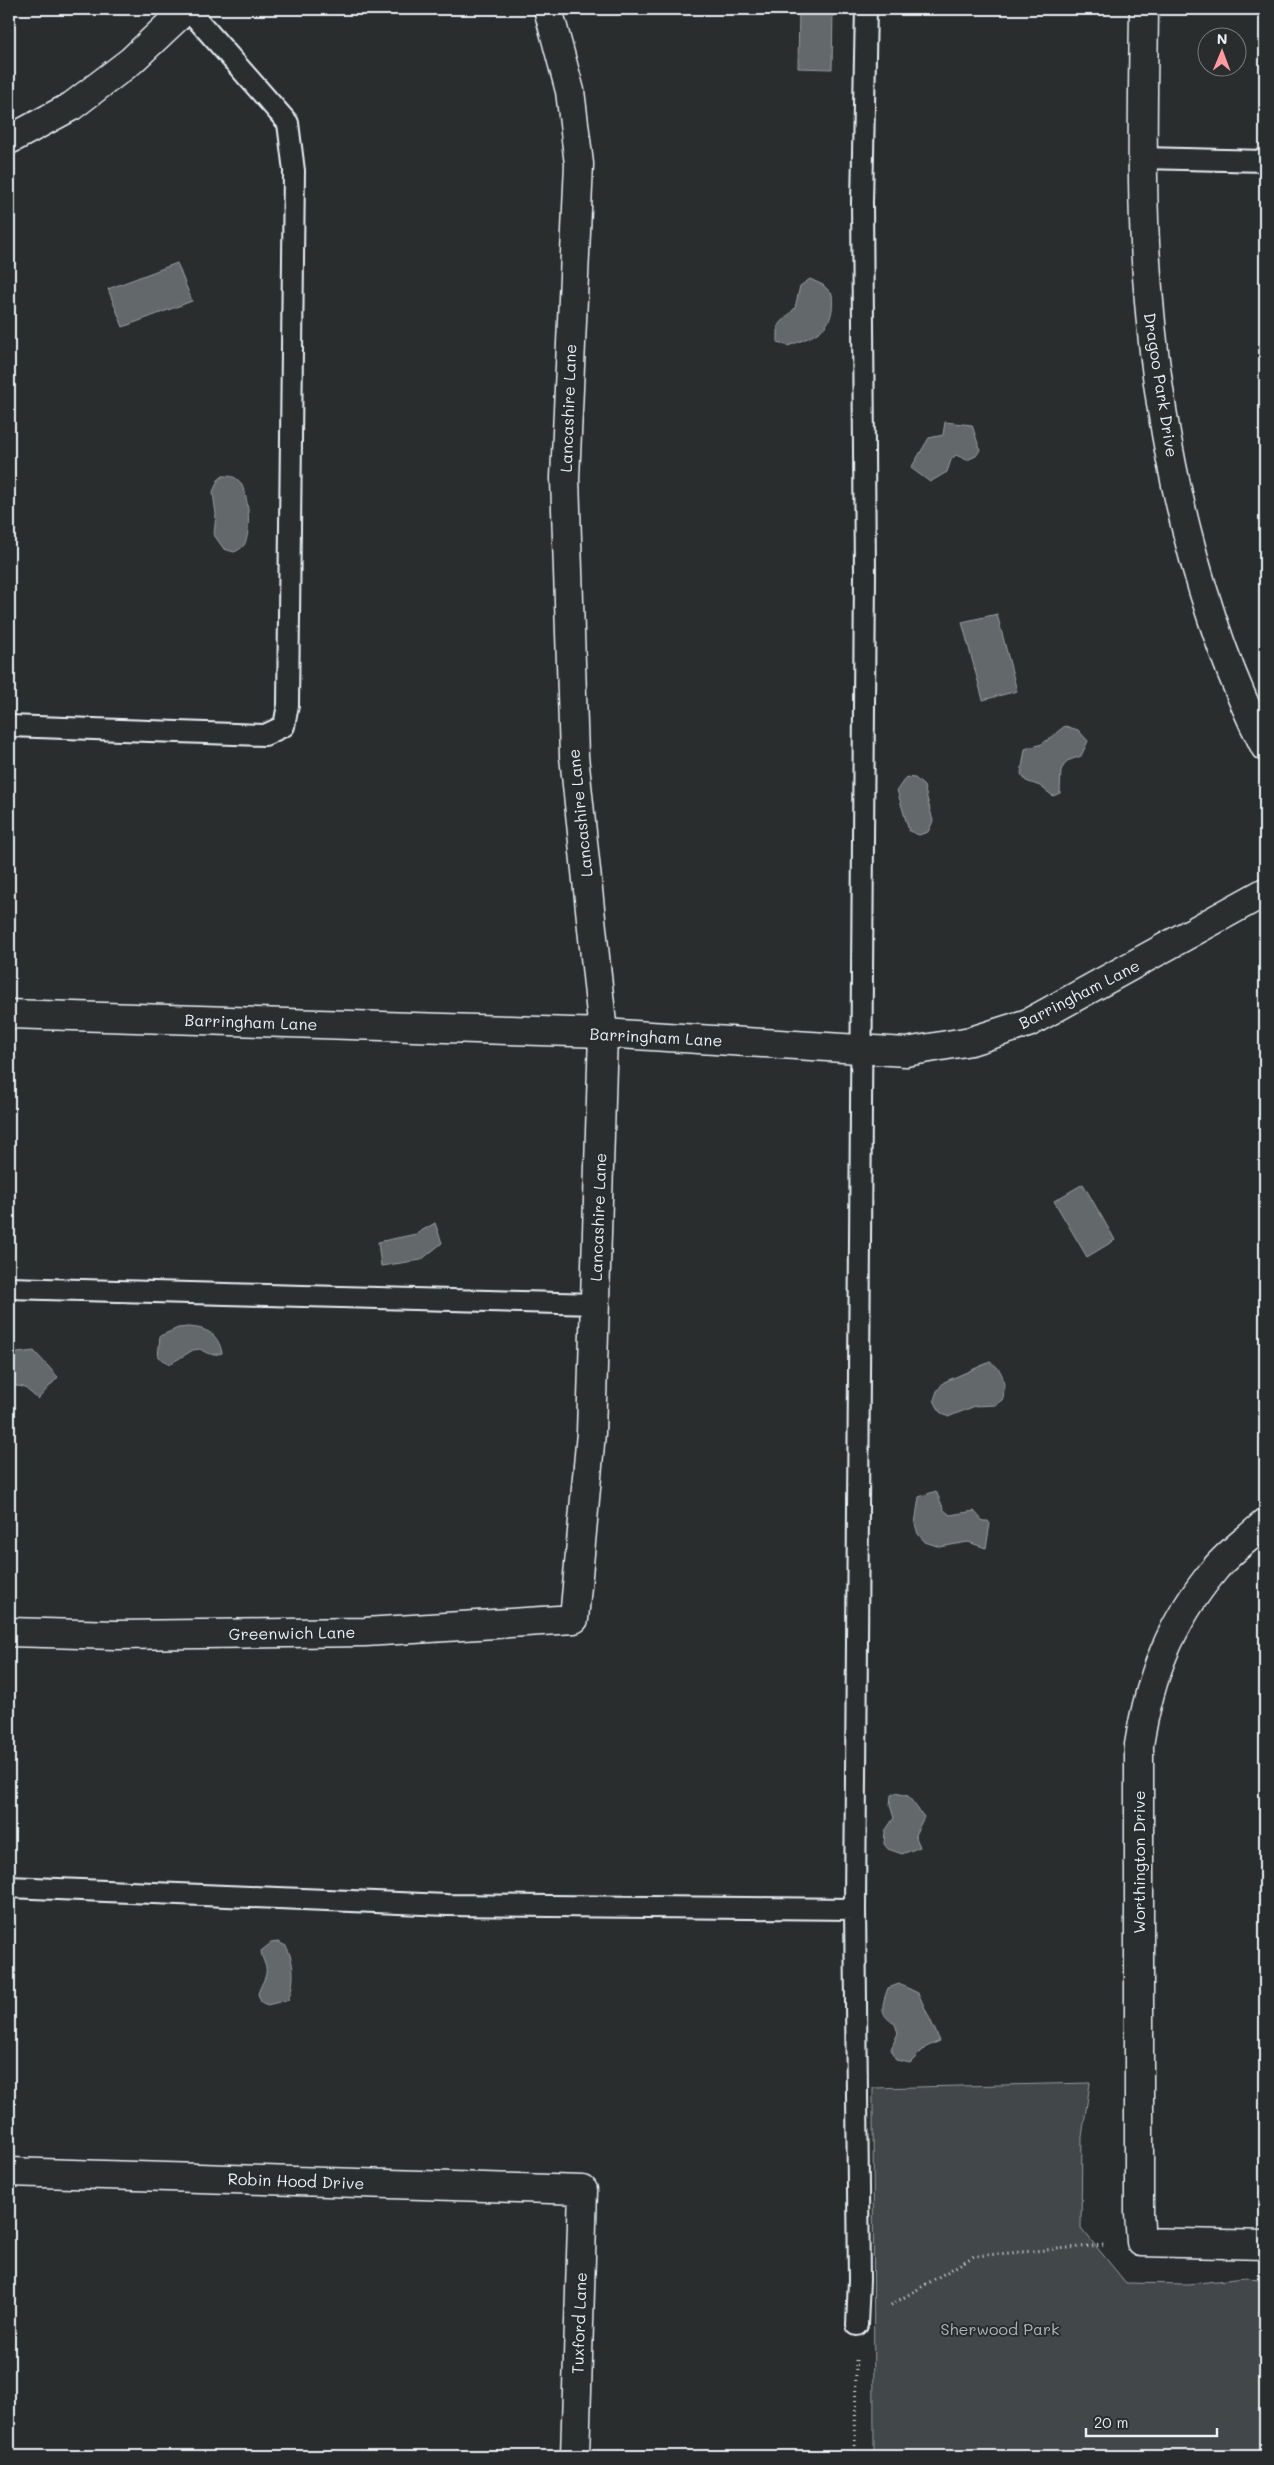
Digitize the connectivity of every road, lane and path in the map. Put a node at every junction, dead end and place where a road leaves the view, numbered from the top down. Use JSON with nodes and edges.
{"nodes":[{"id":1,"x":187,"y":9,"type":"edge"},
{"id":2,"x":548,"y":9,"type":"edge"},
{"id":3,"x":866,"y":9,"type":"edge"},
{"id":4,"x":1144,"y":9,"type":"edge"},
{"id":5,"x":9,"y":140,"type":"edge"},
{"id":6,"x":1143,"y":158,"type":"junction"},
{"id":7,"x":1265,"y":161,"type":"edge"},
{"id":8,"x":9,"y":726,"type":"edge"},
{"id":9,"x":1265,"y":747,"type":"edge"},
{"id":10,"x":1265,"y":892,"type":"edge"},
{"id":11,"x":9,"y":1014,"type":"edge"},
{"id":12,"x":603,"y":1034,"type":"junction"},
{"id":13,"x":862,"y":1049,"type":"junction"},
{"id":14,"x":9,"y":1288,"type":"edge"},
{"id":15,"x":596,"y":1304,"type":"junction"},
{"id":16,"x":1265,"y":1523,"type":"edge"},
{"id":17,"x":574,"y":1619,"type":"joint"},
{"id":18,"x":9,"y":1632,"type":"edge"},
{"id":19,"x":9,"y":1887,"type":"edge"},
{"id":20,"x":854,"y":1909,"type":"junction"},
{"id":21,"x":9,"y":2172,"type":"edge"},
{"id":22,"x":583,"y":2190,"type":"joint"},
{"id":23,"x":1140,"y":2242,"type":"junction"},
{"id":24,"x":1265,"y":2246,"type":"edge"},
{"id":25,"x":857,"y":2325,"type":"junction"},
{"id":26,"x":575,"y":2456,"type":"edge"},
{"id":27,"x":854,"y":2456,"type":"edge"}],
"edges":[{"from":1,"to":5,"type":"street"},
{"from":1,"to":8,"type":"lane"},
{"from":2,"to":12,"type":"street","name":"Lancashire Lane"},
{"from":3,"to":13,"type":"lane"},
{"from":4,"to":6,"type":"street","name":"Dragoo Park Drive"},
{"from":6,"to":7,"type":"lane"},
{"from":6,"to":9,"type":"street","name":"Dragoo Park Drive"},
{"from":10,"to":13,"type":"street","name":"Barringham Lane"},
{"from":11,"to":12,"type":"street","name":"Barringham Lane"},
{"from":12,"to":13,"type":"street","name":"Barringham Lane"},
{"from":12,"to":15,"type":"street","name":"Lancashire Lane"},
{"from":13,"to":20,"type":"lane"},
{"from":14,"to":15,"type":"lane"},
{"from":15,"to":17,"type":"street","name":"Lancashire Lane"},
{"from":16,"to":23,"type":"street","name":"Worthington Drive"},
{"from":17,"to":18,"type":"street","name":"Greenwich Lane"},
{"from":19,"to":20,"type":"lane"},
{"from":20,"to":25,"type":"lane"},
{"from":21,"to":22,"type":"street","name":"Robin Hood Drive"},
{"from":22,"to":26,"type":"street","name":"Tuxford Lane"},
{"from":23,"to":24,"type":"street"},
{"from":23,"to":25,"type":"path"},
{"from":25,"to":27,"type":"path"}]}
